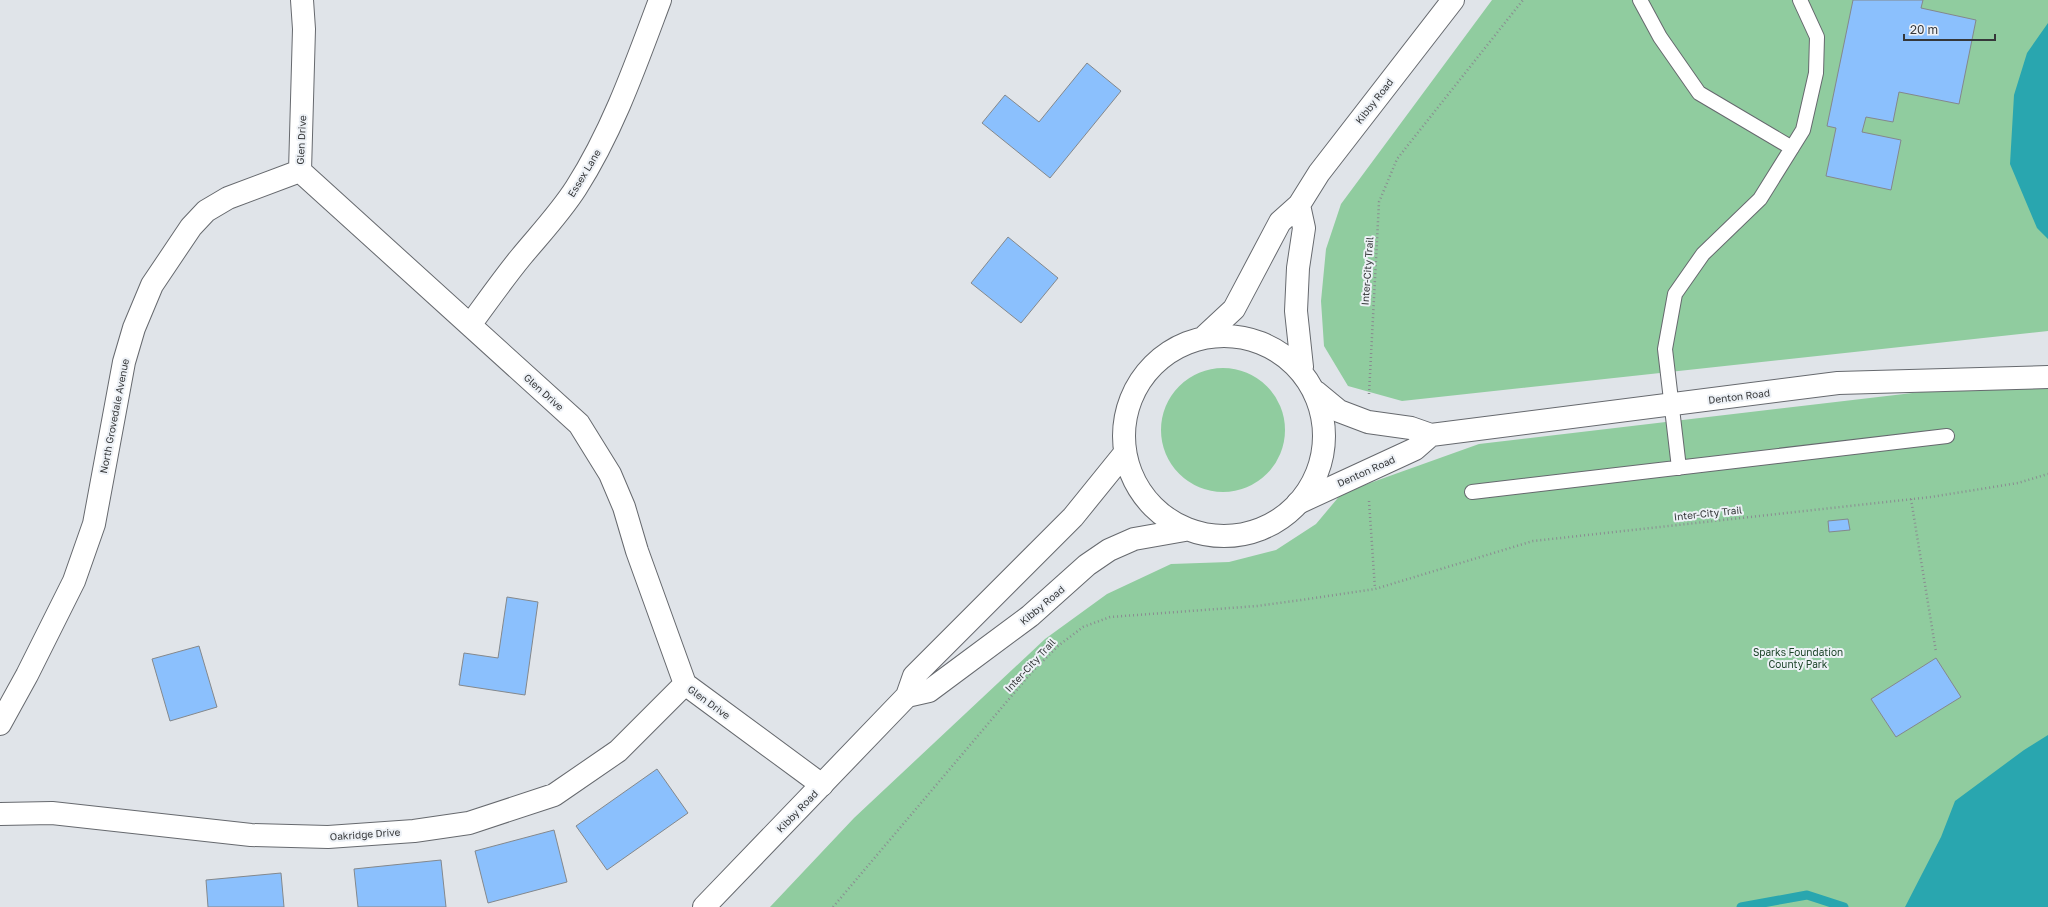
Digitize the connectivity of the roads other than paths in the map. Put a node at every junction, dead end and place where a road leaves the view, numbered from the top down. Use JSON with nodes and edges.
{"nodes":[{"id":1,"x":302,"y":0,"type":"edge"},
{"id":2,"x":660,"y":0,"type":"edge"},
{"id":3,"x":1453,"y":0,"type":"edge"},
{"id":4,"x":1640,"y":0,"type":"edge"},
{"id":5,"x":1800,"y":0,"type":"edge"},
{"id":6,"x":1792,"y":148,"type":"junction"},
{"id":7,"x":300,"y":171,"type":"junction"},
{"id":8,"x":1299,"y":205,"type":"junction"},
{"id":9,"x":470,"y":325,"type":"junction"},
{"id":10,"x":1205,"y":336,"type":"junction"},
{"id":11,"x":1302,"y":367,"type":"junction"},
{"id":12,"x":2048,"y":376,"type":"edge"},
{"id":13,"x":1316,"y":392,"type":"junction"},
{"id":14,"x":1672,"y":405,"type":"junction"},
{"id":15,"x":1431,"y":435,"type":"junction"},
{"id":16,"x":1947,"y":436,"type":"dead end"},
{"id":17,"x":1124,"y":454,"type":"junction"},
{"id":18,"x":1679,"y":468,"type":"junction"},
{"id":19,"x":1472,"y":492,"type":"dead end"},
{"id":20,"x":1298,"y":502,"type":"junction"},
{"id":21,"x":1185,"y":530,"type":"junction"},
{"id":22,"x":685,"y":684,"type":"junction"},
{"id":23,"x":907,"y":696,"type":"junction"},
{"id":24,"x":0,"y":724,"type":"edge"},
{"id":25,"x":822,"y":785,"type":"junction"},
{"id":26,"x":0,"y":814,"type":"edge"},
{"id":27,"x":704,"y":907,"type":"edge"}],
"edges":[{"from":1,"to":7,"type":"street","name":"Glen Drive"},
{"from":2,"to":9,"type":"street","name":"Essex Lane"},
{"from":3,"to":8,"type":"street","name":"Kibby Road"},
{"from":4,"to":6,"type":"lane"},
{"from":5,"to":6,"type":"lane"},
{"from":6,"to":14,"type":"lane"},
{"from":7,"to":9,"type":"street","name":"Glen Drive"},
{"from":7,"to":24,"type":"street","name":"North Grovedale Avenue"},
{"from":8,"to":10,"type":"street","name":"Kibby Road"},
{"from":8,"to":11,"type":"street"},
{"from":9,"to":22,"type":"street","name":"Glen Drive"},
{"from":10,"to":11,"type":"street"},
{"from":10,"to":17,"type":"street"},
{"from":11,"to":13,"type":"street"},
{"from":12,"to":14,"type":"street","name":"Denton Road"},
{"from":13,"to":15,"type":"street","name":"Denton Road"},
{"from":13,"to":20,"type":"street"},
{"from":14,"to":15,"type":"street","name":"Denton Road"},
{"from":14,"to":18,"type":"lane"},
{"from":15,"to":20,"type":"street","name":"Denton Road"},
{"from":16,"to":18,"type":"lane"},
{"from":17,"to":21,"type":"street"},
{"from":17,"to":23,"type":"street","name":"Kibby Road"},
{"from":18,"to":19,"type":"lane"},
{"from":20,"to":21,"type":"street"},
{"from":21,"to":23,"type":"street","name":"Kibby Road"},
{"from":22,"to":25,"type":"street","name":"Glen Drive"},
{"from":22,"to":26,"type":"street","name":"Oakridge Drive"},
{"from":23,"to":25,"type":"street","name":"Kibby Road"},
{"from":25,"to":27,"type":"street","name":"Kibby Road"}]}
